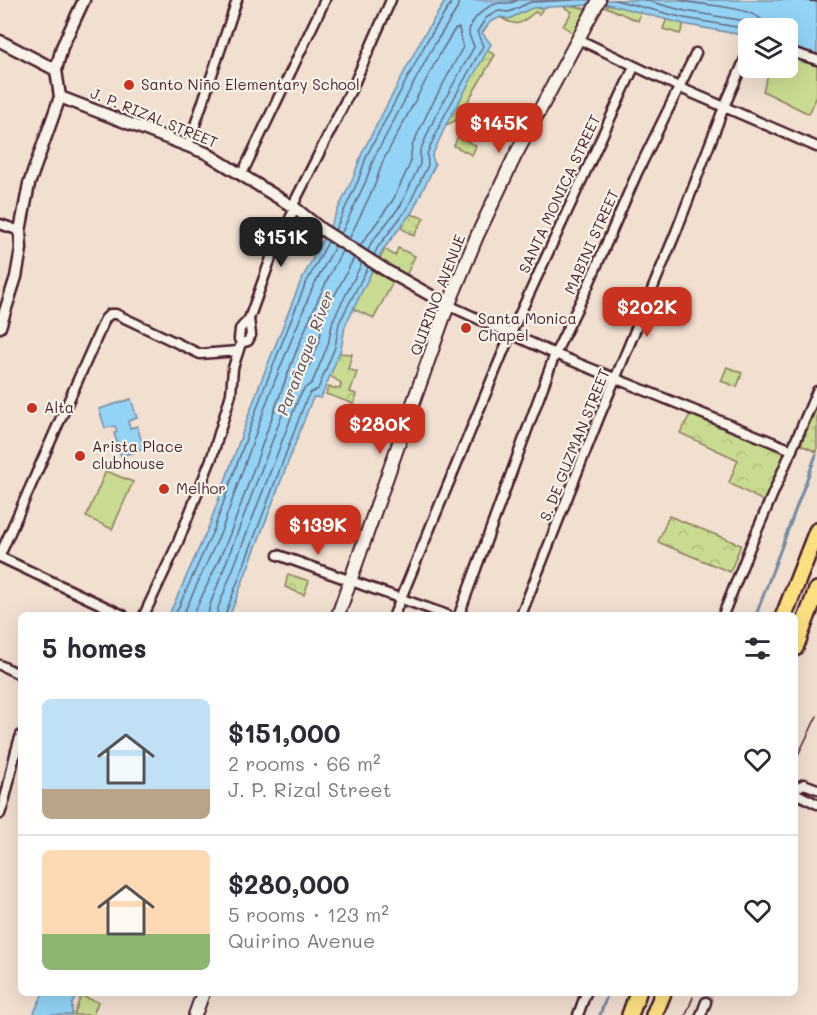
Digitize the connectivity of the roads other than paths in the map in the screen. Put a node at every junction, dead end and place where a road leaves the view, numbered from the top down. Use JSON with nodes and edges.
{"nodes":[{"id":1,"x":84,"y":0,"type":"edge"},
{"id":2,"x":237,"y":0,"type":"edge"},
{"id":3,"x":325,"y":0,"type":"edge"},
{"id":4,"x":391,"y":0,"type":"edge"},
{"id":5,"x":599,"y":0,"type":"edge"},
{"id":6,"x":578,"y":39,"type":"junction"},
{"id":7,"x":0,"y":41,"type":"edge"},
{"id":8,"x":696,"y":53,"type":"dead end"},
{"id":9,"x":798,"y":54,"type":"edge"},
{"id":10,"x":817,"y":60,"type":"edge"},
{"id":11,"x":634,"y":67,"type":"junction"},
{"id":12,"x":56,"y":70,"type":"junction"},
{"id":13,"x":738,"y":75,"type":"edge"},
{"id":14,"x":680,"y":88,"type":"junction"},
{"id":15,"x":60,"y":97,"type":"junction"},
{"id":16,"x":724,"y":107,"type":"junction"},
{"id":17,"x":188,"y":146,"type":"junction"},
{"id":18,"x":817,"y":147,"type":"edge"},
{"id":19,"x":242,"y":174,"type":"junction"},
{"id":20,"x":294,"y":208,"type":"junction"},
{"id":21,"x":0,"y":224,"type":"edge"},
{"id":22,"x":20,"y":231,"type":"junction"},
{"id":23,"x":448,"y":305,"type":"junction"},
{"id":24,"x":3,"y":311,"type":"edge"},
{"id":25,"x":0,"y":327,"type":"edge"},
{"id":26,"x":511,"y":333,"type":"junction"},
{"id":27,"x":240,"y":347,"type":"junction"},
{"id":28,"x":555,"y":354,"type":"junction"},
{"id":29,"x":615,"y":379,"type":"junction"},
{"id":30,"x":817,"y":391,"type":"edge"},
{"id":31,"x":792,"y":450,"type":"junction"},
{"id":32,"x":817,"y":531,"type":"edge"},
{"id":33,"x":278,"y":555,"type":"dead end"},
{"id":34,"x":0,"y":556,"type":"edge"},
{"id":35,"x":350,"y":581,"type":"junction"},
{"id":36,"x":817,"y":590,"type":"edge"},
{"id":37,"x":402,"y":599,"type":"junction"},
{"id":38,"x":117,"y":612,"type":"edge"},
{"id":39,"x":145,"y":612,"type":"edge"},
{"id":40,"x":339,"y":612,"type":"edge"},
{"id":41,"x":396,"y":612,"type":"edge"},
{"id":42,"x":439,"y":612,"type":"edge"},
{"id":43,"x":460,"y":612,"type":"edge"},
{"id":44,"x":522,"y":612,"type":"edge"},
{"id":45,"x":724,"y":612,"type":"edge"},
{"id":46,"x":785,"y":612,"type":"edge"},
{"id":47,"x":798,"y":640,"type":"edge"},
{"id":48,"x":0,"y":665,"type":"edge"},
{"id":49,"x":18,"y":674,"type":"edge"},
{"id":50,"x":18,"y":743,"type":"edge"},
{"id":51,"x":798,"y":789,"type":"edge"},
{"id":52,"x":817,"y":789,"type":"edge"},
{"id":53,"x":798,"y":793,"type":"edge"},
{"id":54,"x":817,"y":804,"type":"edge"},
{"id":55,"x":0,"y":813,"type":"edge"},
{"id":56,"x":202,"y":996,"type":"edge"},
{"id":57,"x":585,"y":996,"type":"edge"},
{"id":58,"x":637,"y":996,"type":"edge"},
{"id":59,"x":662,"y":996,"type":"edge"},
{"id":60,"x":706,"y":1002,"type":"tunnel mouth"},
{"id":61,"x":197,"y":1014,"type":"edge"},
{"id":62,"x":578,"y":1015,"type":"edge"},
{"id":63,"x":630,"y":1015,"type":"edge"},
{"id":64,"x":654,"y":1015,"type":"edge"},
{"id":65,"x":701,"y":1015,"type":"edge"}],
"edges":[{"from":1,"to":12,"type":"street"},
{"from":2,"to":17,"type":"street"},
{"from":3,"to":19,"type":"street"},
{"from":4,"to":20,"type":"street"},
{"from":5,"to":6,"type":"main road","name":"QUIRINO AVENUE"},
{"from":6,"to":11,"type":"street"},
{"from":6,"to":23,"type":"main road","name":"QUIRINO AVENUE"},
{"from":7,"to":12,"type":"street"},
{"from":8,"to":14,"type":"street","name":"MABINI STREET"},
{"from":9,"to":10,"type":"street"},
{"from":11,"to":14,"type":"street"},
{"from":11,"to":26,"type":"street","name":"SANTA MONICA STREET"},
{"from":12,"to":15,"type":"street"},
{"from":13,"to":16,"type":"street","name":"S. DE GUZMAN STREET"},
{"from":14,"to":16,"type":"street"},
{"from":14,"to":28,"type":"street","name":"MABINI STREET"},
{"from":15,"to":17,"type":"street","name":"J. P. RIZAL STREET"},
{"from":15,"to":22,"type":"street"},
{"from":16,"to":18,"type":"street"},
{"from":16,"to":29,"type":"street","name":"S. DE GUZMAN STREET"},
{"from":17,"to":19,"type":"street","name":"J. P. RIZAL STREET"},
{"from":19,"to":20,"type":"street","name":"J. P. RIZAL STREET"},
{"from":20,"to":23,"type":"street","name":"J. P. RIZAL STREET"},
{"from":20,"to":27,"type":"street"},
{"from":21,"to":22,"type":"street"},
{"from":22,"to":24,"type":"street"},
{"from":23,"to":26,"type":"street"},
{"from":23,"to":35,"type":"main road","name":"QUIRINO AVENUE"},
{"from":24,"to":25,"type":"street"},
{"from":26,"to":28,"type":"street"},
{"from":26,"to":37,"type":"street","name":"SANTA MONICA STREET"},
{"from":27,"to":34,"type":"street"},
{"from":27,"to":39,"type":"street"},
{"from":28,"to":29,"type":"street"},
{"from":28,"to":43,"type":"street","name":"MABINI STREET"},
{"from":29,"to":31,"type":"street"},
{"from":29,"to":44,"type":"street","name":"S. DE GUZMAN STREET"},
{"from":30,"to":31,"type":"street"},
{"from":31,"to":45,"type":"street"},
{"from":32,"to":46,"type":"highway"},
{"from":33,"to":35,"type":"street"},
{"from":34,"to":38,"type":"street"},
{"from":35,"to":37,"type":"street"},
{"from":35,"to":40,"type":"main road","name":"QUIRINO AVENUE"},
{"from":36,"to":47,"type":"highway"},
{"from":37,"to":41,"type":"street","name":"SANTA MONICA STREET"},
{"from":37,"to":42,"type":"street"},
{"from":48,"to":49,"type":"street"},
{"from":50,"to":55,"type":"street"},
{"from":51,"to":52,"type":"street"},
{"from":53,"to":54,"type":"street"},
{"from":56,"to":61,"type":"main road"},
{"from":57,"to":62,"type":"street"},
{"from":58,"to":63,"type":"highway"},
{"from":59,"to":64,"type":"highway"},
{"from":60,"to":65,"type":"street"}]}
